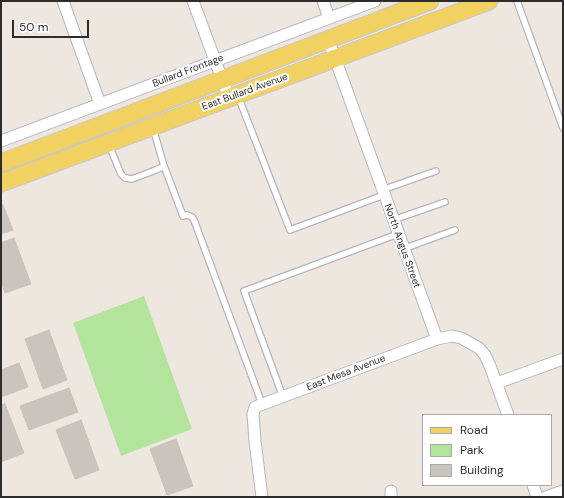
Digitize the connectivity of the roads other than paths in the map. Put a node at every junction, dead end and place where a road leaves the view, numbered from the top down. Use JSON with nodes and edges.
{"nodes":[{"id":1,"x":63,"y":1,"type":"edge"},
{"id":2,"x":193,"y":1,"type":"edge"},
{"id":3,"x":323,"y":1,"type":"edge"},
{"id":4,"x":375,"y":1,"type":"edge"},
{"id":5,"x":430,"y":1,"type":"edge"},
{"id":6,"x":489,"y":1,"type":"edge"},
{"id":7,"x":517,"y":1,"type":"edge"},
{"id":8,"x":330,"y":18,"type":"junction"},
{"id":9,"x":328,"y":39,"type":"junction"},
{"id":10,"x":335,"y":59,"type":"junction"},
{"id":11,"x":215,"y":61,"type":"junction"},
{"id":12,"x":222,"y":80,"type":"junction"},
{"id":13,"x":233,"y":96,"type":"junction"},
{"id":14,"x":100,"y":104,"type":"junction"},
{"id":15,"x":152,"y":126,"type":"junction"},
{"id":16,"x":563,"y":128,"type":"edge"},
{"id":17,"x":71,"y":137,"type":"junction"},
{"id":18,"x":1,"y":141,"type":"edge"},
{"id":19,"x":108,"y":143,"type":"junction"},
{"id":20,"x":1,"y":163,"type":"edge"},
{"id":21,"x":164,"y":166,"type":"junction"},
{"id":22,"x":436,"y":171,"type":"dead end"},
{"id":23,"x":1,"y":172,"type":"edge"},
{"id":24,"x":1,"y":183,"type":"edge"},
{"id":25,"x":383,"y":193,"type":"junction"},
{"id":26,"x":445,"y":202,"type":"dead end"},
{"id":27,"x":393,"y":220,"type":"junction"},
{"id":28,"x":455,"y":230,"type":"dead end"},
{"id":29,"x":398,"y":234,"type":"junction"},
{"id":30,"x":403,"y":249,"type":"junction"},
{"id":31,"x":437,"y":339,"type":"junction"},
{"id":32,"x":563,"y":359,"type":"edge"},
{"id":33,"x":497,"y":383,"type":"junction"},
{"id":34,"x":283,"y":397,"type":"junction"},
{"id":35,"x":259,"y":405,"type":"junction"},
{"id":36,"x":508,"y":414,"type":"edge"},
{"id":37,"x":533,"y":486,"type":"edge"},
{"id":38,"x":563,"y":491,"type":"edge"},
{"id":39,"x":262,"y":497,"type":"edge"},
{"id":40,"x":537,"y":497,"type":"edge"},
{"id":41,"x":546,"y":497,"type":"edge"}],
"edges":[{"from":1,"to":14,"type":"street"},
{"from":2,"to":11,"type":"street"},
{"from":3,"to":8,"type":"street"},
{"from":4,"to":8,"type":"street","name":"Bullard Frontage"},
{"from":5,"to":9,"type":"main road","name":"East Bullard Avenue"},
{"from":6,"to":10,"type":"main road","name":"East Bullard Avenue"},
{"from":7,"to":16,"type":"lane"},
{"from":8,"to":11,"type":"street","name":"Bullard Frontage"},
{"from":9,"to":10,"type":"street","name":"North Angus Street"},
{"from":9,"to":12,"type":"main road","name":"East Bullard Avenue"},
{"from":10,"to":13,"type":"main road","name":"East Bullard Avenue"},
{"from":10,"to":25,"type":"street","name":"North Angus Street"},
{"from":11,"to":12,"type":"street"},
{"from":11,"to":14,"type":"street","name":"Bullard Frontage"},
{"from":12,"to":13,"type":"street"},
{"from":12,"to":17,"type":"main road","name":"East Bullard Avenue"},
{"from":13,"to":15,"type":"main road","name":"East Bullard Avenue"},
{"from":13,"to":25,"type":"lane"},
{"from":14,"to":18,"type":"street","name":"Bullard Frontage"},
{"from":15,"to":19,"type":"main road","name":"East Bullard Avenue"},
{"from":15,"to":21,"type":"lane"},
{"from":17,"to":20,"type":"main road","name":"East Bullard Avenue"},
{"from":17,"to":23,"type":"main road"},
{"from":19,"to":21,"type":"lane"},
{"from":19,"to":24,"type":"main road","name":"East Bullard Avenue"},
{"from":21,"to":35,"type":"lane"},
{"from":22,"to":25,"type":"lane"},
{"from":25,"to":27,"type":"street","name":"North Angus Street"},
{"from":26,"to":27,"type":"lane"},
{"from":27,"to":29,"type":"street","name":"North Angus Street"},
{"from":28,"to":30,"type":"lane"},
{"from":29,"to":30,"type":"street","name":"North Angus Street"},
{"from":29,"to":34,"type":"lane"},
{"from":30,"to":31,"type":"street","name":"North Angus Street"},
{"from":31,"to":33,"type":"street"},
{"from":31,"to":34,"type":"street","name":"East Mesa Avenue"},
{"from":32,"to":33,"type":"street"},
{"from":33,"to":36,"type":"street"},
{"from":34,"to":35,"type":"street","name":"East Mesa Avenue"},
{"from":35,"to":39,"type":"street"},
{"from":37,"to":40,"type":"street"},
{"from":38,"to":41,"type":"street"}]}
